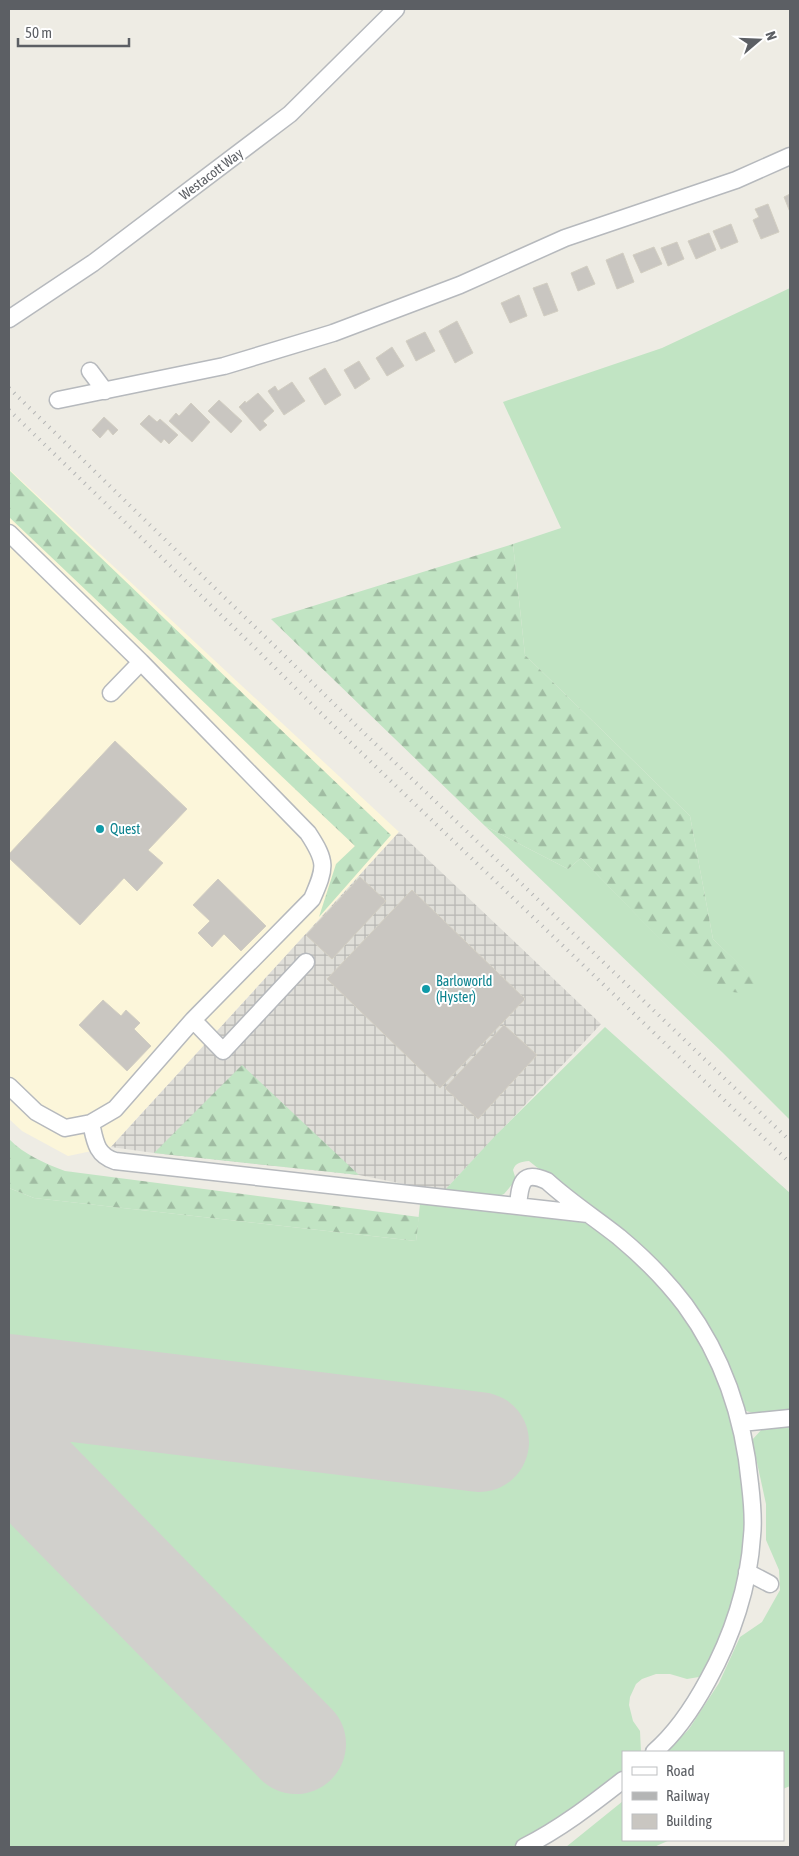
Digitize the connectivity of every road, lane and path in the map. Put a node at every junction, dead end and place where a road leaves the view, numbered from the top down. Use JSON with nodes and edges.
{"nodes":[{"id":1,"x":396,"y":9,"type":"edge"},
{"id":2,"x":790,"y":156,"type":"edge"},
{"id":3,"x":9,"y":319,"type":"edge"},
{"id":4,"x":90,"y":371,"type":"dead end"},
{"id":5,"x":105,"y":391,"type":"junction"},
{"id":6,"x":58,"y":400,"type":"dead end"},
{"id":7,"x":9,"y":533,"type":"edge"},
{"id":8,"x":141,"y":662,"type":"junction"},
{"id":9,"x":111,"y":693,"type":"dead end"},
{"id":10,"x":306,"y":962,"type":"dead end"},
{"id":11,"x":192,"y":1020,"type":"junction"},
{"id":12,"x":9,"y":1086,"type":"edge"},
{"id":13,"x":91,"y":1123,"type":"junction"},
{"id":14,"x":518,"y":1206,"type":"junction"},
{"id":15,"x":588,"y":1214,"type":"junction"},
{"id":16,"x":790,"y":1418,"type":"edge"},
{"id":17,"x":741,"y":1423,"type":"junction"},
{"id":18,"x":747,"y":1572,"type":"junction"},
{"id":19,"x":770,"y":1584,"type":"dead end"},
{"id":20,"x":655,"y":1751,"type":"edge"},
{"id":21,"x":622,"y":1781,"type":"edge"},
{"id":22,"x":524,"y":1847,"type":"edge"}],
"edges":[{"from":1,"to":3,"type":"street","name":"Westacott Way"},
{"from":2,"to":5,"type":"street"},
{"from":4,"to":5,"type":"street"},
{"from":5,"to":6,"type":"street"},
{"from":7,"to":8,"type":"street"},
{"from":8,"to":9,"type":"street"},
{"from":8,"to":11,"type":"street"},
{"from":10,"to":11,"type":"street"},
{"from":11,"to":13,"type":"street"},
{"from":12,"to":13,"type":"street"},
{"from":13,"to":14,"type":"street"},
{"from":14,"to":15,"type":"street"},
{"from":14,"to":15,"type":"street"},
{"from":15,"to":17,"type":"street"},
{"from":16,"to":17,"type":"street"},
{"from":17,"to":18,"type":"street"},
{"from":18,"to":19,"type":"street"},
{"from":18,"to":20,"type":"street"},
{"from":21,"to":22,"type":"street"}]}
